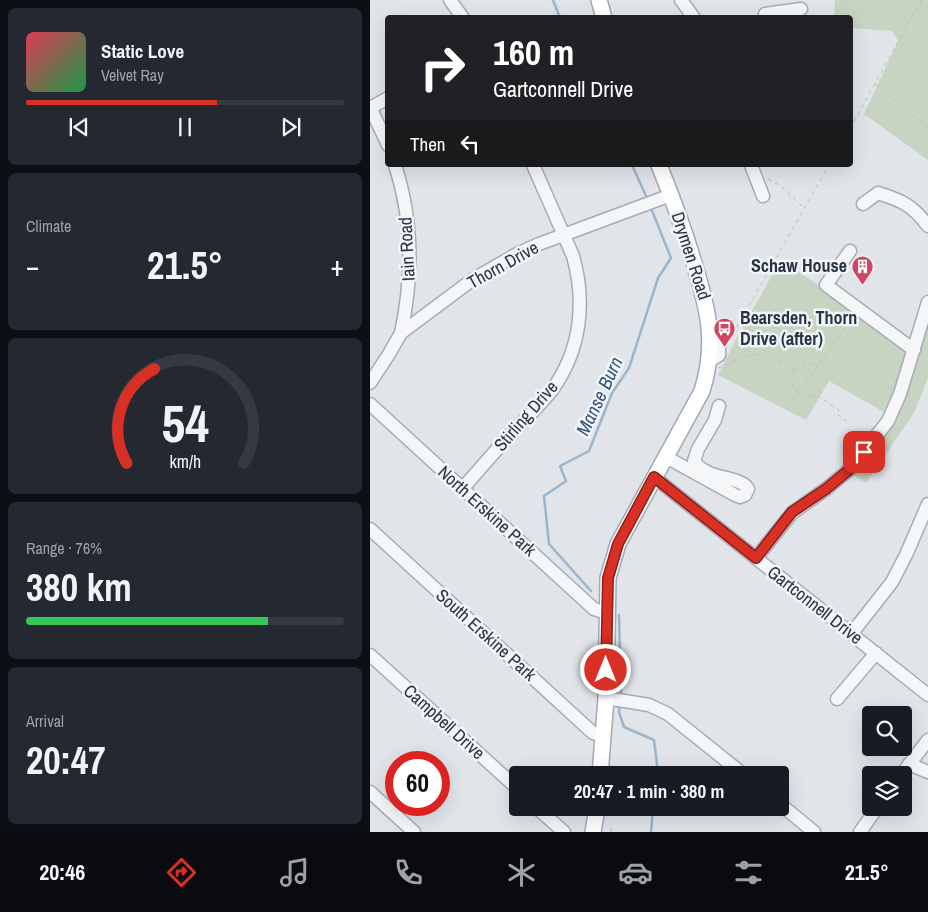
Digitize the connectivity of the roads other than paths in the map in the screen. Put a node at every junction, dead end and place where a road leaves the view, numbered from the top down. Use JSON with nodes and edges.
{"nodes":[{"id":1,"x":450,"y":0,"type":"edge"},
{"id":2,"x":599,"y":0,"type":"edge"},
{"id":3,"x":681,"y":0,"type":"edge"},
{"id":4,"x":801,"y":9,"type":"dead end"},
{"id":5,"x":765,"y":14,"type":"dead end"},
{"id":6,"x":461,"y":15,"type":"edge"},
{"id":7,"x":603,"y":15,"type":"edge"},
{"id":8,"x":692,"y":15,"type":"edge"},
{"id":9,"x":782,"y":15,"type":"edge"},
{"id":10,"x":385,"y":100,"type":"edge"},
{"id":11,"x":370,"y":108,"type":"edge"},
{"id":12,"x":385,"y":139,"type":"edge"},
{"id":13,"x":395,"y":167,"type":"edge"},
{"id":14,"x":534,"y":167,"type":"edge"},
{"id":15,"x":660,"y":167,"type":"edge"},
{"id":16,"x":752,"y":167,"type":"edge"},
{"id":17,"x":671,"y":195,"type":"junction"},
{"id":18,"x":763,"y":196,"type":"dead end"},
{"id":19,"x":863,"y":204,"type":"dead end"},
{"id":20,"x":928,"y":226,"type":"edge"},
{"id":21,"x":564,"y":234,"type":"junction"},
{"id":22,"x":850,"y":251,"type":"dead end"},
{"id":23,"x":928,"y":302,"type":"edge"},
{"id":24,"x":400,"y":333,"type":"junction"},
{"id":25,"x":710,"y":335,"type":"junction"},
{"id":26,"x":914,"y":350,"type":"junction"},
{"id":27,"x":708,"y":365,"type":"junction"},
{"id":28,"x":370,"y":384,"type":"edge"},
{"id":29,"x":370,"y":404,"type":"edge"},
{"id":30,"x":719,"y":406,"type":"dead end"},
{"id":31,"x":666,"y":457,"type":"junction"},
{"id":32,"x":654,"y":477,"type":"junction"},
{"id":33,"x":462,"y":489,"type":"junction"},
{"id":34,"x":928,"y":504,"type":"edge"},
{"id":35,"x":370,"y":529,"type":"edge"},
{"id":36,"x":756,"y":558,"type":"junction"},
{"id":37,"x":607,"y":613,"type":"junction"},
{"id":38,"x":852,"y":633,"type":"junction"},
{"id":39,"x":876,"y":653,"type":"junction"},
{"id":40,"x":370,"y":655,"type":"edge"},
{"id":41,"x":928,"y":695,"type":"edge"},
{"id":42,"x":615,"y":699,"type":"junction"},
{"id":43,"x":836,"y":699,"type":"dead end"},
{"id":44,"x":603,"y":736,"type":"junction"},
{"id":45,"x":928,"y":740,"type":"edge"},
{"id":46,"x":909,"y":764,"type":"joint"},
{"id":47,"x":601,"y":766,"type":"edge"},
{"id":48,"x":733,"y":766,"type":"edge"},
{"id":49,"x":928,"y":772,"type":"edge"},
{"id":50,"x":509,"y":781,"type":"edge"},
{"id":51,"x":370,"y":792,"type":"edge"},
{"id":52,"x":789,"y":811,"type":"edge"},
{"id":53,"x":547,"y":816,"type":"edge"},
{"id":54,"x":596,"y":816,"type":"edge"},
{"id":55,"x":871,"y":816,"type":"edge"},
{"id":56,"x":414,"y":832,"type":"edge"},
{"id":57,"x":564,"y":832,"type":"edge"},
{"id":58,"x":593,"y":832,"type":"edge"},
{"id":59,"x":814,"y":832,"type":"edge"},
{"id":60,"x":860,"y":832,"type":"edge"}],
"edges":[{"from":1,"to":6,"type":"street"},
{"from":2,"to":7,"type":"main road"},
{"from":3,"to":8,"type":"street"},
{"from":4,"to":9,"type":"street"},
{"from":5,"to":9,"type":"street"},
{"from":10,"to":11,"type":"street"},
{"from":11,"to":12,"type":"street"},
{"from":13,"to":24,"type":"street","name":"Iain Road"},
{"from":14,"to":21,"type":"street","name":"Stirling Drive"},
{"from":15,"to":17,"type":"main road","name":"Drymen Road"},
{"from":16,"to":18,"type":"street"},
{"from":17,"to":21,"type":"street","name":"Thorn Drive"},
{"from":17,"to":25,"type":"main road","name":"Drymen Road"},
{"from":19,"to":20,"type":"street"},
{"from":21,"to":24,"type":"street","name":"Thorn Drive"},
{"from":21,"to":33,"type":"street","name":"Stirling Drive"},
{"from":22,"to":26,"type":"street"},
{"from":23,"to":26,"type":"street"},
{"from":24,"to":28,"type":"street","name":"Thorn Drive"},
{"from":25,"to":27,"type":"main road","name":"Drymen Road"},
{"from":25,"to":27,"type":"street"},
{"from":26,"to":36,"type":"street"},
{"from":27,"to":31,"type":"main road","name":"Drymen Road"},
{"from":29,"to":33,"type":"street","name":"North Erskine Park"},
{"from":30,"to":31,"type":"street"},
{"from":31,"to":32,"type":"main road","name":"Drymen Road"},
{"from":32,"to":36,"type":"street","name":"Gartconnell Drive"},
{"from":32,"to":37,"type":"main road","name":"Drymen Road"},
{"from":33,"to":37,"type":"street","name":"North Erskine Park"},
{"from":34,"to":38,"type":"street"},
{"from":35,"to":44,"type":"street","name":"South Erskine Park"},
{"from":36,"to":38,"type":"street","name":"Gartconnell Drive"},
{"from":37,"to":42,"type":"main road","name":"Drymen Road"},
{"from":38,"to":39,"type":"street","name":"Gartconnell Drive"},
{"from":39,"to":41,"type":"street","name":"Gartconnell Drive"},
{"from":39,"to":43,"type":"street"},
{"from":40,"to":50,"type":"street","name":"Campbell Drive"},
{"from":42,"to":44,"type":"main road","name":"Drymen Road"},
{"from":42,"to":48,"type":"street"},
{"from":44,"to":47,"type":"main road","name":"Drymen Road"},
{"from":45,"to":46,"type":"street"},
{"from":46,"to":49,"type":"street"},
{"from":51,"to":56,"type":"street"},
{"from":52,"to":59,"type":"street"},
{"from":53,"to":57,"type":"street"},
{"from":54,"to":58,"type":"main road"},
{"from":55,"to":60,"type":"street"}]}
